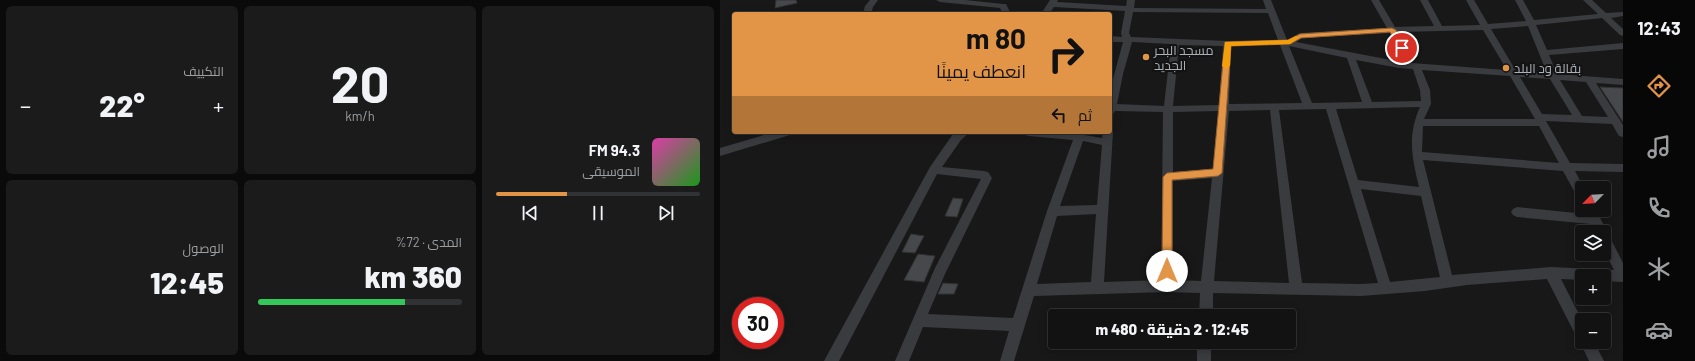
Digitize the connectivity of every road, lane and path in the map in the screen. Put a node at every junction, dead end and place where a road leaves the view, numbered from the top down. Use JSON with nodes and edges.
{"nodes":[{"id":1,"x":874,"y":0,"type":"edge"},
{"id":2,"x":940,"y":0,"type":"edge"},
{"id":3,"x":1216,"y":0,"type":"edge"},
{"id":4,"x":1267,"y":0,"type":"edge"},
{"id":5,"x":1375,"y":0,"type":"edge"},
{"id":6,"x":1424,"y":0,"type":"edge"},
{"id":7,"x":1470,"y":0,"type":"edge"},
{"id":8,"x":1520,"y":0,"type":"edge"},
{"id":9,"x":1587,"y":0,"type":"edge"},
{"id":10,"x":973,"y":1,"type":"edge"},
{"id":11,"x":1053,"y":2,"type":"edge"},
{"id":12,"x":987,"y":4,"type":"junction"},
{"id":13,"x":1130,"y":6,"type":"edge"},
{"id":14,"x":1005,"y":7,"type":"edge"},
{"id":15,"x":1217,"y":10,"type":"junction"},
{"id":16,"x":1271,"y":11,"type":"junction"},
{"id":17,"x":866,"y":12,"type":"edge"},
{"id":18,"x":983,"y":12,"type":"edge"},
{"id":19,"x":1046,"y":12,"type":"edge"},
{"id":20,"x":1623,"y":14,"type":"edge"},
{"id":21,"x":1605,"y":16,"type":"junction"},
{"id":22,"x":1531,"y":24,"type":"junction"},
{"id":23,"x":1487,"y":26,"type":"junction"},
{"id":24,"x":1439,"y":28,"type":"junction"},
{"id":25,"x":1392,"y":30,"type":"junction"},
{"id":26,"x":1623,"y":33,"type":"edge"},
{"id":27,"x":1112,"y":39,"type":"edge"},
{"id":28,"x":1128,"y":40,"type":"junction"},
{"id":29,"x":1287,"y":42,"type":"junction"},
{"id":30,"x":1175,"y":43,"type":"junction"},
{"id":31,"x":1227,"y":44,"type":"junction"},
{"id":32,"x":1623,"y":46,"type":"edge"},
{"id":33,"x":1544,"y":53,"type":"junction"},
{"id":34,"x":1350,"y":55,"type":"junction"},
{"id":35,"x":1407,"y":66,"type":"junction"},
{"id":36,"x":1418,"y":67,"type":"junction"},
{"id":37,"x":1512,"y":73,"type":"junction"},
{"id":38,"x":1114,"y":74,"type":"edge"},
{"id":39,"x":1553,"y":76,"type":"junction"},
{"id":40,"x":1589,"y":79,"type":"junction"},
{"id":41,"x":1623,"y":82,"type":"edge"},
{"id":42,"x":1112,"y":90,"type":"edge"},
{"id":43,"x":1426,"y":104,"type":"junction"},
{"id":44,"x":1368,"y":105,"type":"junction"},
{"id":45,"x":1274,"y":106,"type":"junction"},
{"id":46,"x":1308,"y":106,"type":"junction"},
{"id":47,"x":1330,"y":106,"type":"junction"},
{"id":48,"x":1112,"y":107,"type":"edge"},
{"id":49,"x":1224,"y":108,"type":"junction"},
{"id":50,"x":1168,"y":109,"type":"junction"},
{"id":51,"x":1579,"y":119,"type":"junction"},
{"id":52,"x":1540,"y":120,"type":"junction"},
{"id":53,"x":1615,"y":122,"type":"junction"},
{"id":54,"x":1418,"y":123,"type":"junction"},
{"id":55,"x":1623,"y":133,"type":"edge"},
{"id":56,"x":779,"y":134,"type":"edge"},
{"id":57,"x":962,"y":134,"type":"edge"},
{"id":58,"x":1050,"y":134,"type":"edge"},
{"id":59,"x":1079,"y":137,"type":"junction"},
{"id":60,"x":1107,"y":137,"type":"edge"},
{"id":61,"x":720,"y":152,"type":"edge"},
{"id":62,"x":1417,"y":155,"type":"junction"},
{"id":63,"x":1567,"y":166,"type":"junction"},
{"id":64,"x":1623,"y":168,"type":"edge"},
{"id":65,"x":934,"y":170,"type":"junction"},
{"id":66,"x":1218,"y":173,"type":"junction"},
{"id":67,"x":1167,"y":177,"type":"junction"},
{"id":68,"x":1575,"y":181,"type":"edge"},
{"id":69,"x":1355,"y":184,"type":"junction"},
{"id":70,"x":1426,"y":192,"type":"junction"},
{"id":71,"x":1103,"y":209,"type":"junction"},
{"id":72,"x":1053,"y":211,"type":"junction"},
{"id":73,"x":1517,"y":212,"type":"dead end"},
{"id":74,"x":1575,"y":214,"type":"edge"},
{"id":75,"x":1611,"y":251,"type":"edge"},
{"id":76,"x":1551,"y":273,"type":"junction"},
{"id":77,"x":1623,"y":276,"type":"edge"},
{"id":78,"x":1447,"y":281,"type":"junction"},
{"id":79,"x":1167,"y":286,"type":"junction"},
{"id":80,"x":1207,"y":286,"type":"junction"},
{"id":81,"x":1097,"y":288,"type":"junction"},
{"id":82,"x":1386,"y":288,"type":"junction"},
{"id":83,"x":1296,"y":289,"type":"junction"},
{"id":84,"x":1028,"y":290,"type":"junction"},
{"id":85,"x":1206,"y":309,"type":"edge"},
{"id":86,"x":1575,"y":319,"type":"edge"},
{"id":87,"x":920,"y":320,"type":"junction"},
{"id":88,"x":1017,"y":325,"type":"junction"},
{"id":89,"x":1204,"y":349,"type":"edge"},
{"id":90,"x":1591,"y":349,"type":"edge"},
{"id":91,"x":831,"y":361,"type":"edge"},
{"id":92,"x":902,"y":361,"type":"edge"},
{"id":93,"x":1007,"y":361,"type":"edge"},
{"id":94,"x":1204,"y":361,"type":"edge"},
{"id":95,"x":1597,"y":361,"type":"edge"}],
"edges":[{"from":1,"to":17,"type":"street"},
{"from":2,"to":10,"type":"street"},
{"from":3,"to":15,"type":"street"},
{"from":4,"to":16,"type":"street"},
{"from":5,"to":25,"type":"street"},
{"from":6,"to":24,"type":"street"},
{"from":7,"to":23,"type":"street"},
{"from":8,"to":22,"type":"street"},
{"from":9,"to":21,"type":"street"},
{"from":10,"to":12,"type":"street"},
{"from":11,"to":13,"type":"street"},
{"from":11,"to":19,"type":"street"},
{"from":12,"to":14,"type":"street"},
{"from":12,"to":18,"type":"street"},
{"from":13,"to":15,"type":"street"},
{"from":13,"to":28,"type":"street"},
{"from":15,"to":16,"type":"street"},
{"from":16,"to":29,"type":"street"},
{"from":20,"to":21,"type":"street"},
{"from":21,"to":22,"type":"street"},
{"from":21,"to":26,"type":"street"},
{"from":22,"to":23,"type":"street"},
{"from":22,"to":33,"type":"street"},
{"from":23,"to":24,"type":"street"},
{"from":23,"to":37,"type":"street"},
{"from":24,"to":25,"type":"street"},
{"from":25,"to":29,"type":"street"},
{"from":25,"to":35,"type":"street"},
{"from":27,"to":28,"type":"street"},
{"from":28,"to":30,"type":"street"},
{"from":28,"to":38,"type":"street"},
{"from":29,"to":31,"type":"street"},
{"from":29,"to":34,"type":"street"},
{"from":29,"to":46,"type":"street"},
{"from":30,"to":31,"type":"street"},
{"from":30,"to":50,"type":"street"},
{"from":31,"to":49,"type":"street"},
{"from":32,"to":33,"type":"street"},
{"from":33,"to":39,"type":"street"},
{"from":34,"to":35,"type":"street"},
{"from":34,"to":44,"type":"street"},
{"from":35,"to":36,"type":"street"},
{"from":36,"to":37,"type":"street"},
{"from":36,"to":43,"type":"street"},
{"from":37,"to":39,"type":"street"},
{"from":37,"to":52,"type":"street"},
{"from":38,"to":42,"type":"street"},
{"from":39,"to":40,"type":"street"},
{"from":39,"to":51,"type":"street"},
{"from":40,"to":41,"type":"street"},
{"from":40,"to":53,"type":"street"},
{"from":43,"to":44,"type":"street"},
{"from":43,"to":54,"type":"street"},
{"from":44,"to":47,"type":"street"},
{"from":45,"to":46,"type":"street"},
{"from":45,"to":49,"type":"street"},
{"from":45,"to":83,"type":"street"},
{"from":46,"to":47,"type":"street"},
{"from":47,"to":69,"type":"street"},
{"from":48,"to":50,"type":"street"},
{"from":49,"to":50,"type":"street"},
{"from":49,"to":66,"type":"street"},
{"from":50,"to":67,"type":"street"},
{"from":51,"to":52,"type":"street"},
{"from":51,"to":53,"type":"street"},
{"from":52,"to":54,"type":"street"},
{"from":52,"to":63,"type":"street"},
{"from":53,"to":55,"type":"street"},
{"from":54,"to":62,"type":"street"},
{"from":56,"to":61,"type":"street"},
{"from":57,"to":65,"type":"street"},
{"from":58,"to":59,"type":"street"},
{"from":59,"to":60,"type":"street"},
{"from":59,"to":72,"type":"street"},
{"from":60,"to":71,"type":"street"},
{"from":62,"to":63,"type":"street"},
{"from":62,"to":70,"type":"street"},
{"from":63,"to":64,"type":"street"},
{"from":63,"to":68,"type":"street"},
{"from":65,"to":87,"type":"street"},
{"from":65,"to":91,"type":"street"},
{"from":66,"to":67,"type":"street"},
{"from":66,"to":80,"type":"street"},
{"from":67,"to":79,"type":"street"},
{"from":69,"to":70,"type":"street"},
{"from":69,"to":82,"type":"street"},
{"from":70,"to":78,"type":"street"},
{"from":71,"to":72,"type":"street"},
{"from":71,"to":81,"type":"street"},
{"from":72,"to":84,"type":"street"},
{"from":73,"to":74,"type":"street"},
{"from":75,"to":77,"type":"street"},
{"from":76,"to":77,"type":"street"},
{"from":76,"to":78,"type":"street"},
{"from":76,"to":86,"type":"street"},
{"from":78,"to":82,"type":"street"},
{"from":79,"to":80,"type":"street"},
{"from":79,"to":81,"type":"street"},
{"from":80,"to":83,"type":"street"},
{"from":80,"to":85,"type":"street"},
{"from":81,"to":84,"type":"street"},
{"from":82,"to":83,"type":"street"},
{"from":84,"to":88,"type":"street"},
{"from":87,"to":88,"type":"street"},
{"from":87,"to":92,"type":"street"},
{"from":88,"to":93,"type":"street"},
{"from":89,"to":94,"type":"street"},
{"from":90,"to":95,"type":"street"}]}
